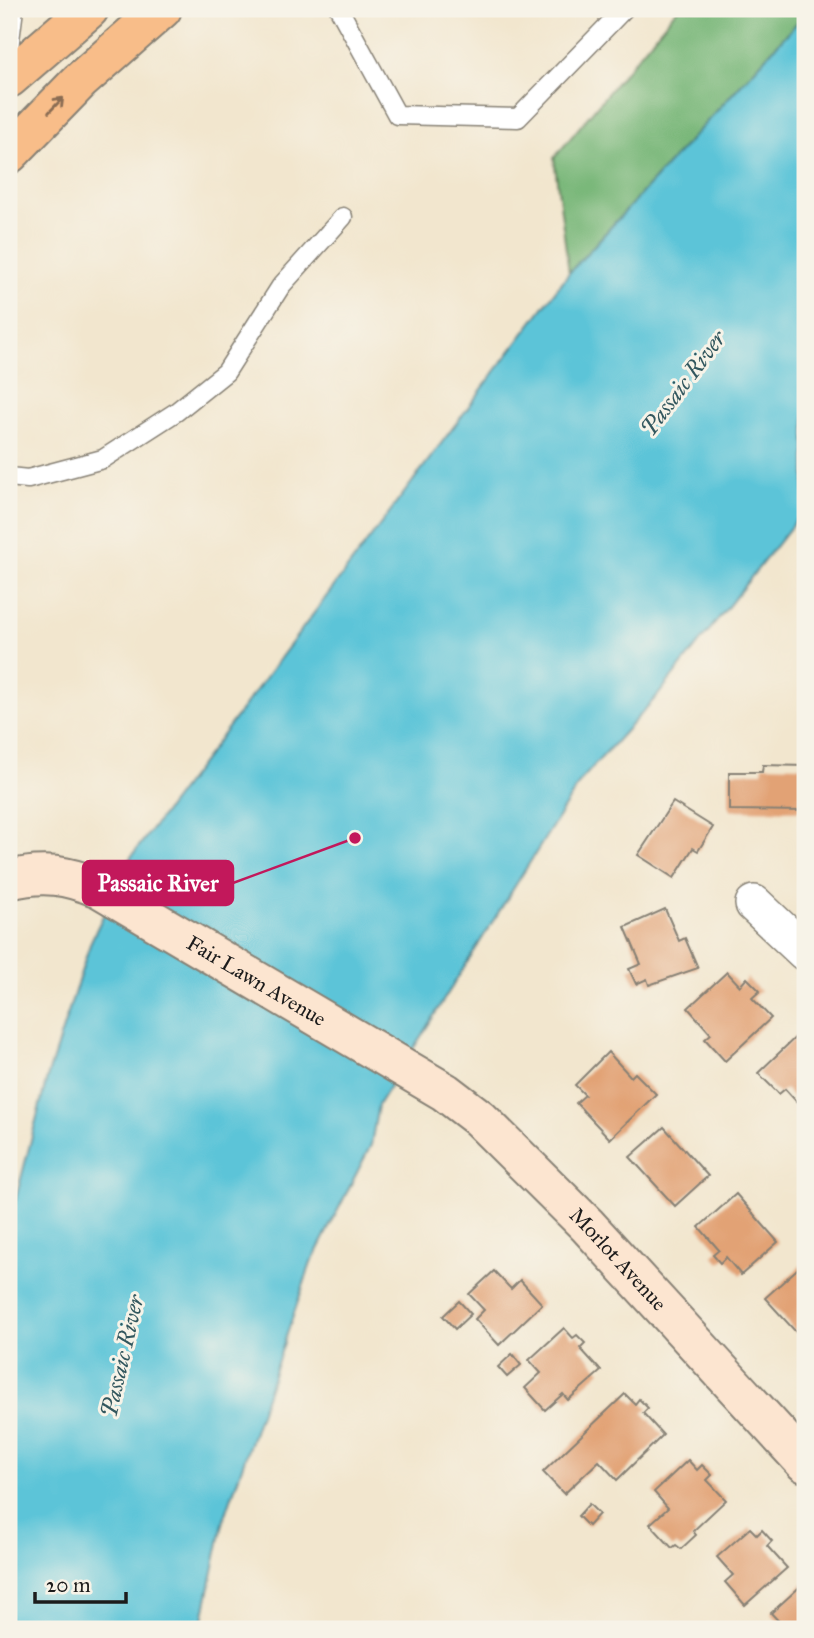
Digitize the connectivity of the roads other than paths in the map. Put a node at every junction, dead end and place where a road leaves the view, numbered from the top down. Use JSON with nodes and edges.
{"nodes":[{"id":1,"x":14,"y":9,"type":"edge"},
{"id":2,"x":162,"y":9,"type":"edge"},
{"id":3,"x":339,"y":9,"type":"edge"},
{"id":4,"x":624,"y":9,"type":"edge"},
{"id":5,"x":76,"y":12,"type":"edge"},
{"id":6,"x":9,"y":48,"type":"edge"},
{"id":7,"x":9,"y":78,"type":"edge"},
{"id":8,"x":9,"y":154,"type":"edge"},
{"id":9,"x":343,"y":217,"type":"dead end"},
{"id":10,"x":9,"y":477,"type":"edge"},
{"id":11,"x":9,"y":880,"type":"edge"},
{"id":12,"x":754,"y":904,"type":"dead end"},
{"id":13,"x":805,"y":952,"type":"edge"},
{"id":14,"x":415,"y":1072,"type":"joint"},
{"id":15,"x":805,"y":1463,"type":"edge"}],
"edges":[{"from":1,"to":6,"type":"lane"},
{"from":8,"to":2,"type":"main road","one_way":true},
{"from":3,"to":4,"type":"lane"},
{"from":5,"to":7,"type":"main road"},
{"from":9,"to":10,"type":"lane"},
{"from":11,"to":14,"type":"main road","name":"Fair Lawn Avenue"},
{"from":12,"to":13,"type":"street"},
{"from":14,"to":15,"type":"main road","name":"Morlot Avenue"}]}
